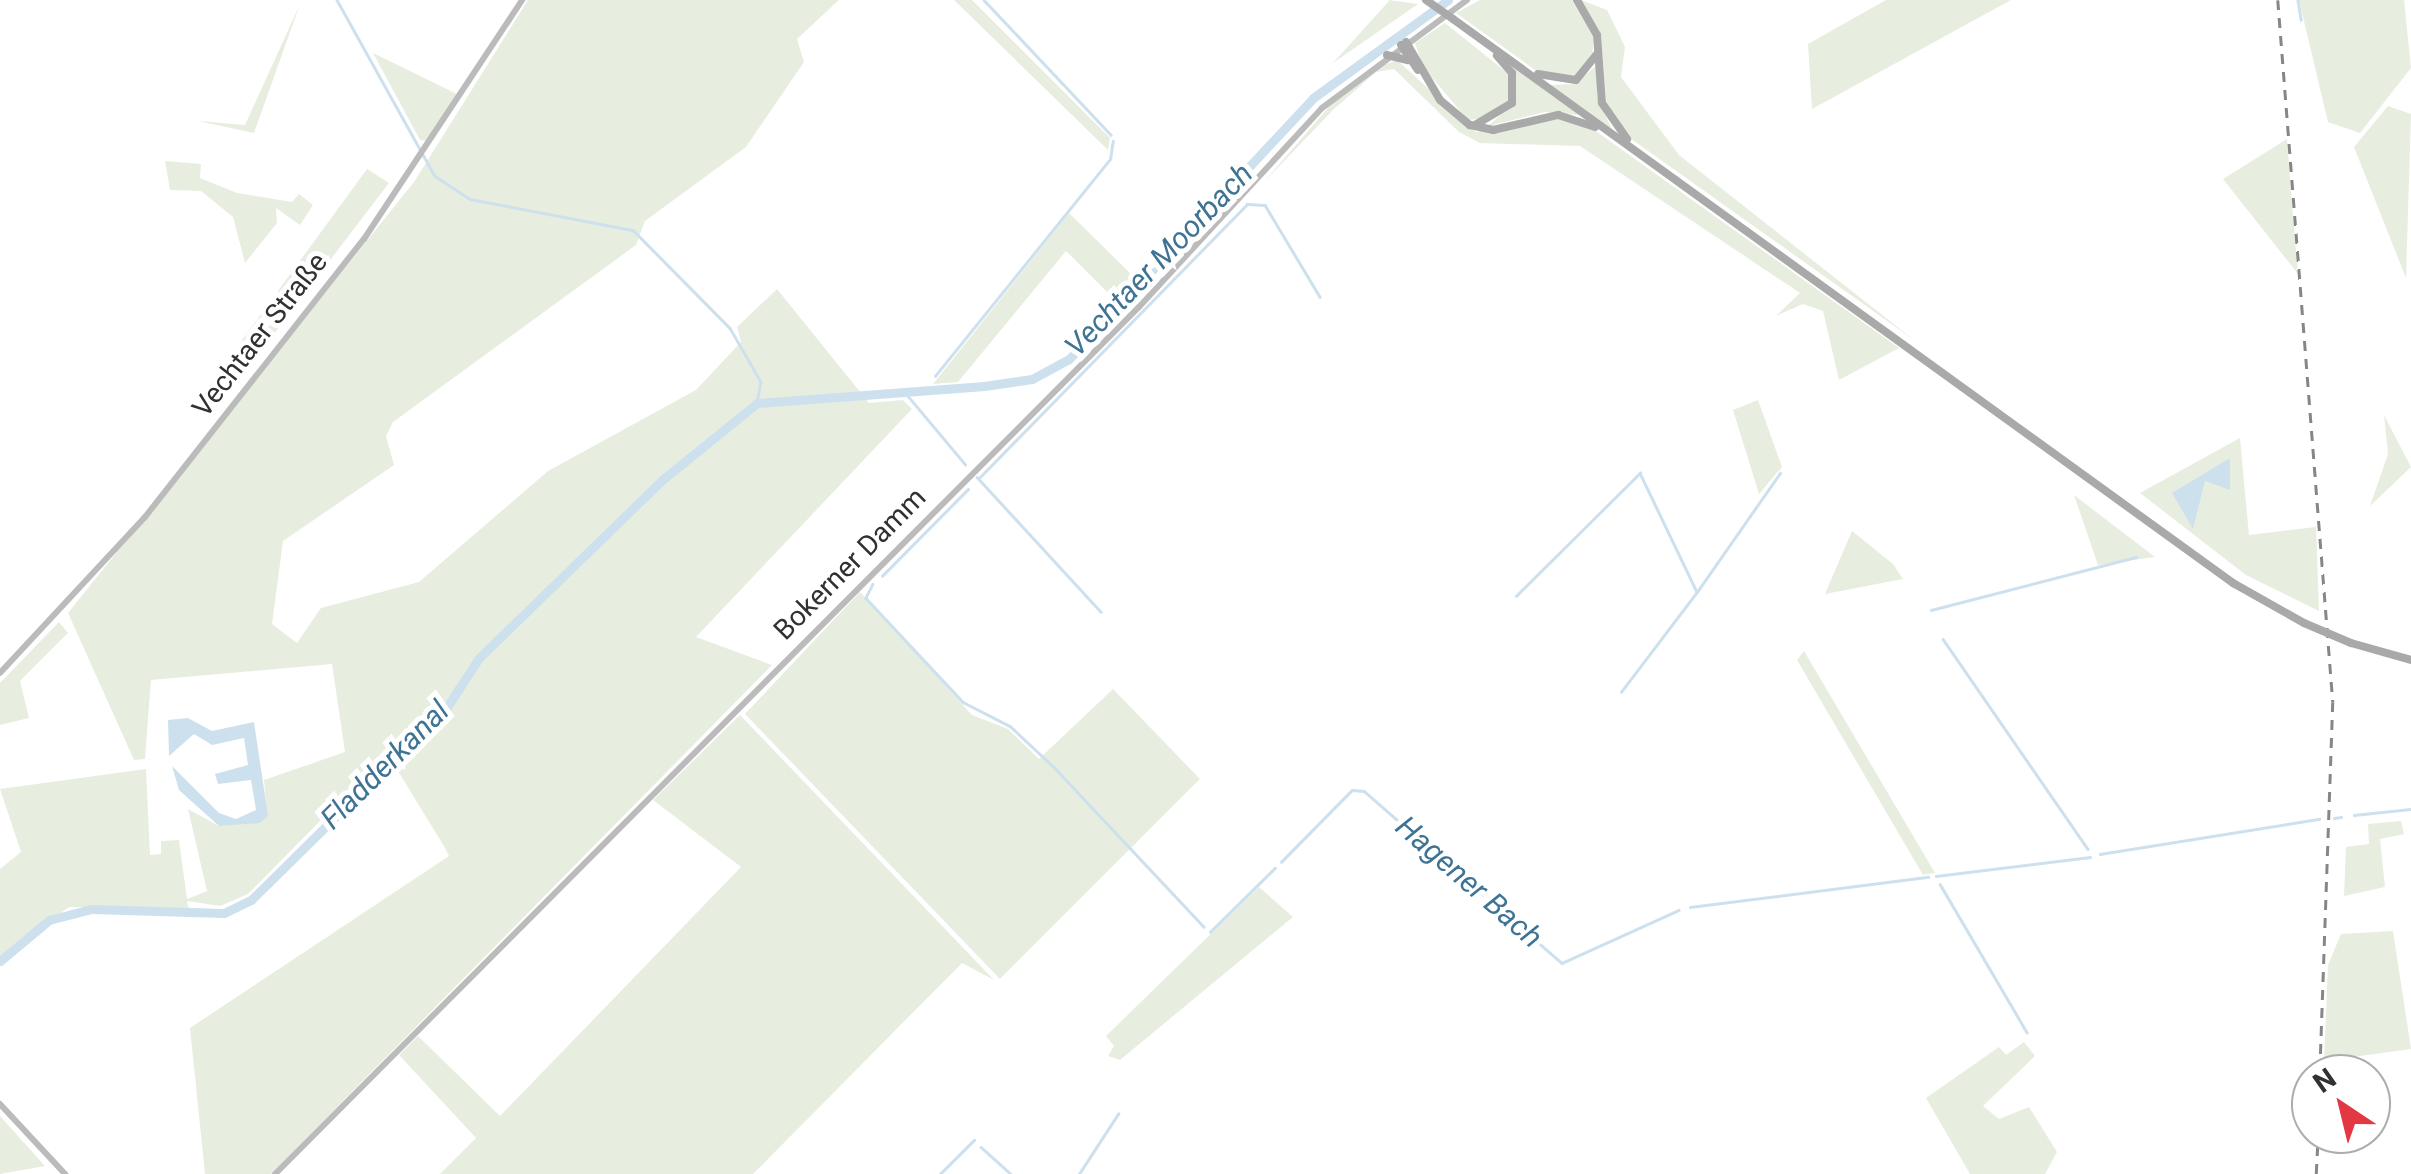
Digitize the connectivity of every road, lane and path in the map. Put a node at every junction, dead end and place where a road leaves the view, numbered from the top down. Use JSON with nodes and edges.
{"nodes":[{"id":1,"x":522,"y":0,"type":"edge"},
{"id":2,"x":1426,"y":0,"type":"edge"},
{"id":3,"x":1467,"y":0,"type":"edge"},
{"id":4,"x":1577,"y":0,"type":"edge"},
{"id":5,"x":1474,"y":34,"type":"junction"},
{"id":6,"x":1404,"y":44,"type":"junction"},
{"id":7,"x":1599,"y":49,"type":"junction"},
{"id":8,"x":1500,"y":53,"type":"junction"},
{"id":9,"x":1388,"y":55,"type":"junction"},
{"id":10,"x":1407,"y":60,"type":"junction"},
{"id":11,"x":1421,"y":73,"type":"junction"},
{"id":12,"x":1470,"y":125,"type":"junction"},
{"id":13,"x":1629,"y":146,"type":"junction"},
{"id":14,"x":1648,"y":160,"type":"junction"},
{"id":15,"x":2411,"y":660,"type":"edge"},
{"id":16,"x":0,"y":674,"type":"edge"},
{"id":17,"x":0,"y":1104,"type":"edge"},
{"id":18,"x":65,"y":1174,"type":"edge"},
{"id":19,"x":275,"y":1174,"type":"edge"}],
"edges":[{"from":1,"to":16,"type":"main road","name":"Vechtaer Straße"},
{"from":2,"to":5,"type":"main road","bridge":true},
{"from":3,"to":6,"type":"main road","name":"Bokerner Damm"},
{"from":4,"to":7,"type":"main road"},
{"from":5,"to":8,"type":"main road"},
{"from":5,"to":12,"type":"main road"},
{"from":6,"to":9,"type":"main road","name":"Bokerner Damm"},
{"from":6,"to":10,"type":"main road"},
{"from":6,"to":11,"type":"main road"},
{"from":7,"to":8,"type":"main road"},
{"from":7,"to":14,"type":"main road"},
{"from":8,"to":13,"type":"main road"},
{"from":9,"to":10,"type":"main road"},
{"from":9,"to":19,"type":"main road","name":"Bokerner Damm"},
{"from":10,"to":11,"type":"main road"},
{"from":11,"to":12,"type":"main road"},
{"from":12,"to":13,"type":"main road"},
{"from":13,"to":14,"type":"main road"},
{"from":14,"to":15,"type":"main road","bridge":true},
{"from":17,"to":18,"type":"main road"}]}
